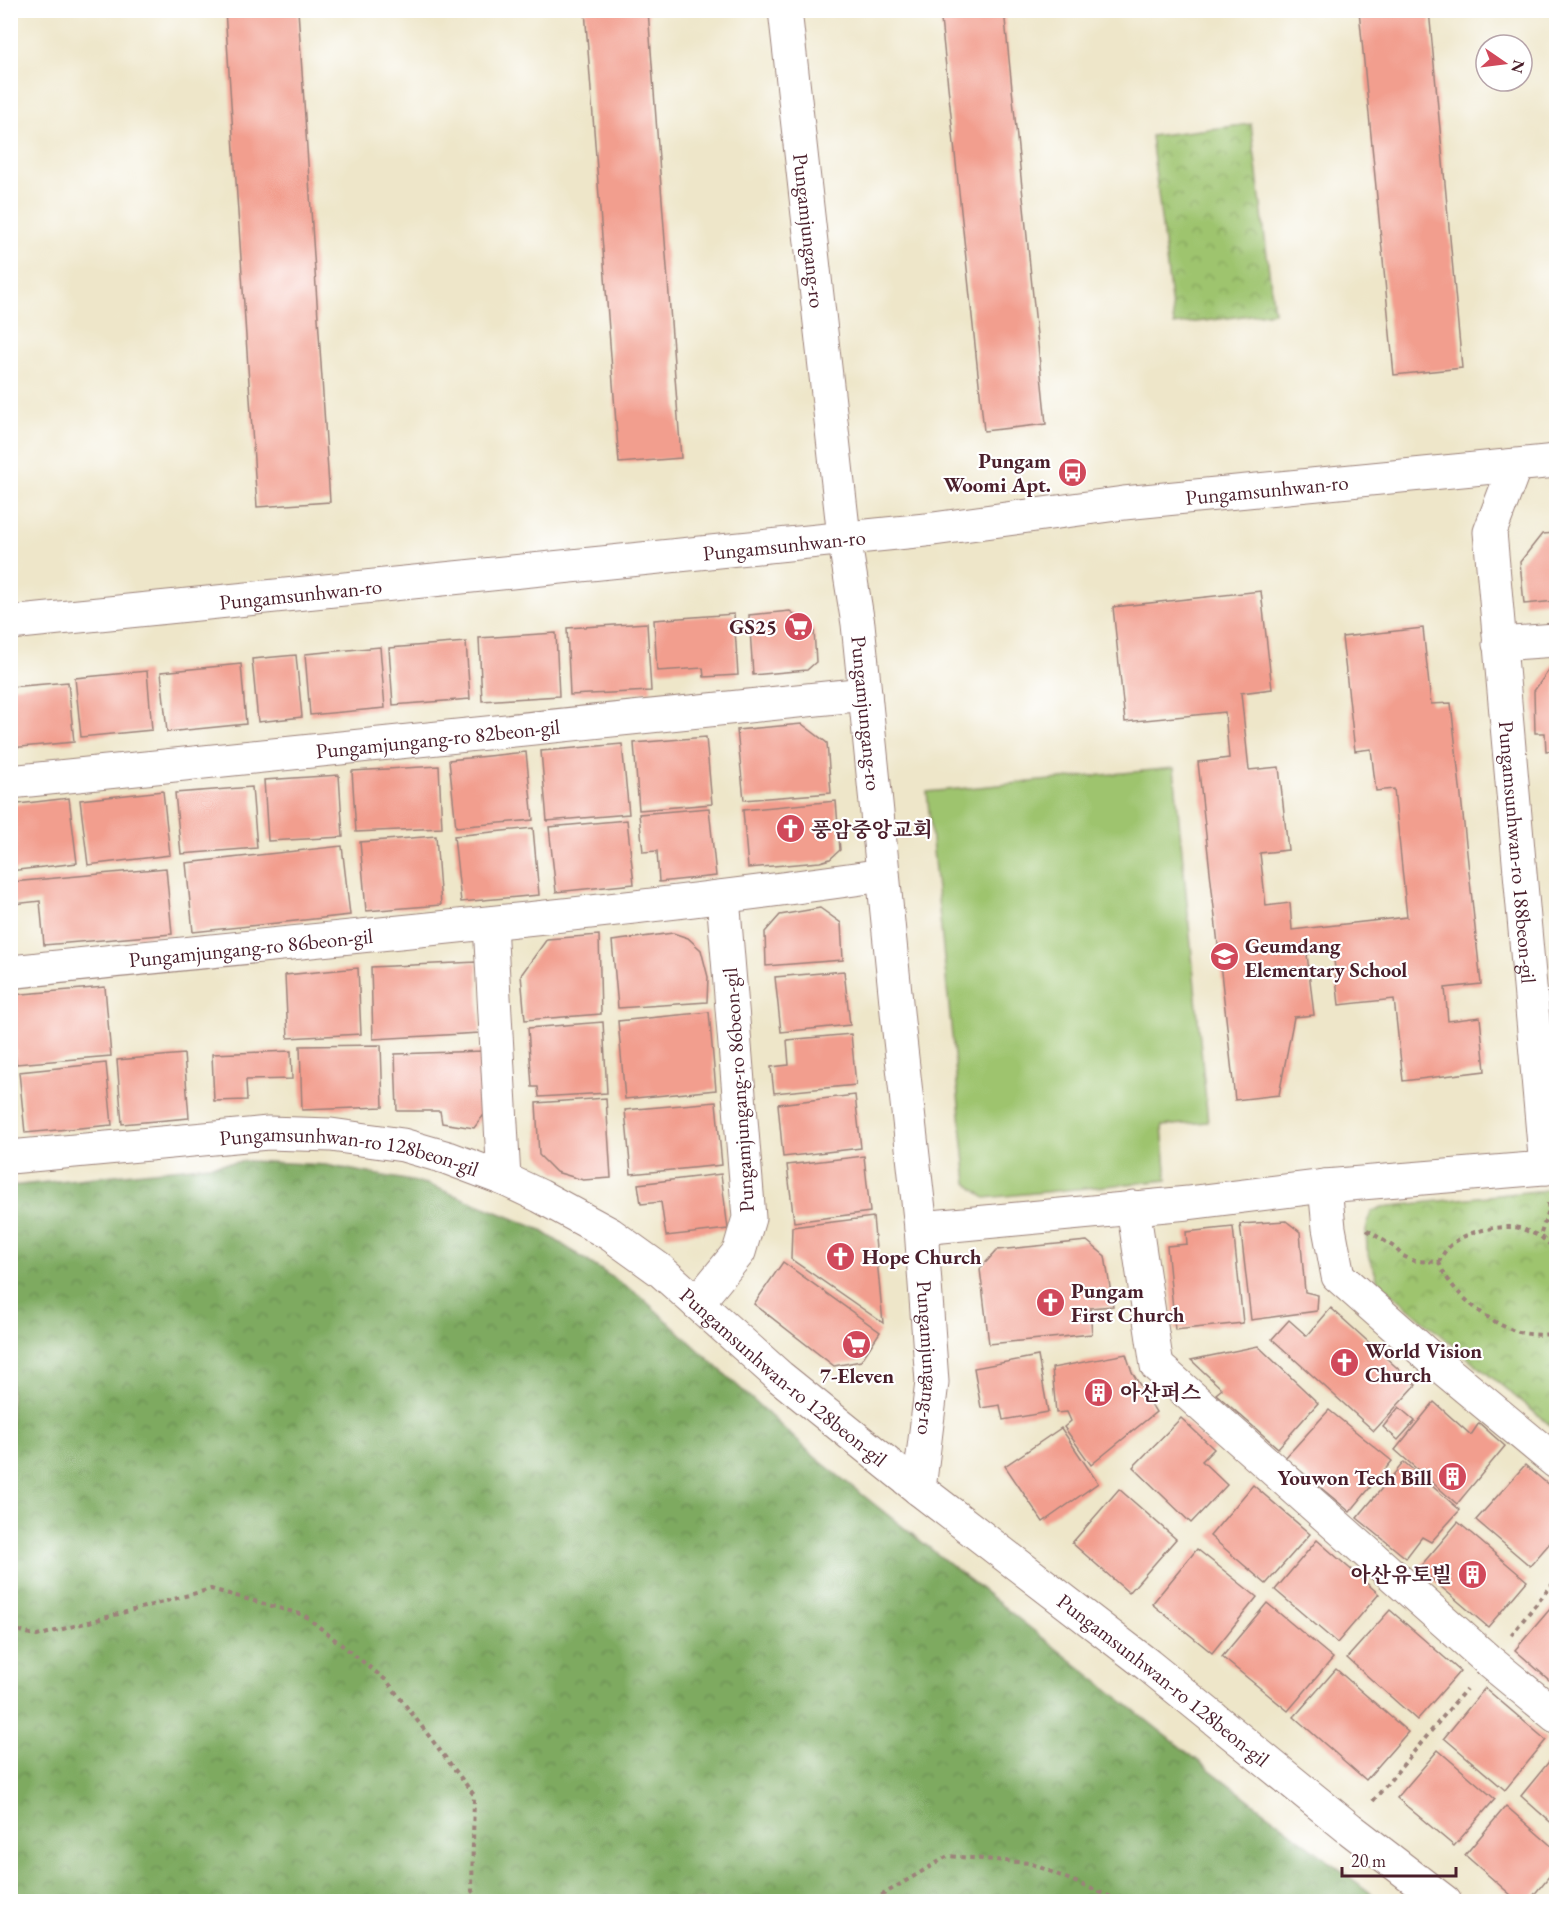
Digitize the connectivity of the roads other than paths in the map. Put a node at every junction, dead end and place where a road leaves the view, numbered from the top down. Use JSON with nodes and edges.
{"nodes":[{"id":1,"x":785,"y":10,"type":"edge"},
{"id":2,"x":1557,"y":461,"type":"edge"},
{"id":3,"x":1515,"y":466,"type":"junction"},
{"id":4,"x":844,"y":537,"type":"junction"},
{"id":5,"x":10,"y":623,"type":"edge"},
{"id":6,"x":1557,"y":640,"type":"edge"},
{"id":7,"x":1499,"y":644,"type":"junction"},
{"id":8,"x":865,"y":694,"type":"junction"},
{"id":9,"x":10,"y":782,"type":"edge"},
{"id":10,"x":883,"y":875,"type":"junction"},
{"id":11,"x":723,"y":897,"type":"junction"},
{"id":12,"x":490,"y":924,"type":"junction"},
{"id":13,"x":10,"y":972,"type":"edge"},
{"id":14,"x":10,"y":1156,"type":"edge"},
{"id":15,"x":504,"y":1179,"type":"junction"},
{"id":16,"x":1550,"y":1179,"type":"edge"},
{"id":17,"x":1325,"y":1186,"type":"junction"},
{"id":18,"x":1134,"y":1207,"type":"junction"},
{"id":19,"x":921,"y":1228,"type":"junction"},
{"id":20,"x":697,"y":1303,"type":"junction"},
{"id":21,"x":1557,"y":1462,"type":"edge"},
{"id":22,"x":919,"y":1489,"type":"junction"},
{"id":23,"x":1557,"y":1716,"type":"edge"},
{"id":24,"x":1445,"y":1902,"type":"edge"}],
"edges":[{"from":1,"to":4,"type":"street","name":"Pungamjungang-ro"},
{"from":2,"to":3,"type":"street","name":"Pungamsunhwan-ro"},
{"from":3,"to":4,"type":"street","name":"Pungamsunhwan-ro"},
{"from":3,"to":7,"type":"street","name":"Pungamsunhwan-ro 188beon-gil"},
{"from":4,"to":5,"type":"street","name":"Pungamsunhwan-ro"},
{"from":4,"to":8,"type":"street","name":"Pungamjungang-ro"},
{"from":6,"to":7,"type":"street"},
{"from":7,"to":16,"type":"street","name":"Pungamsunhwan-ro 188beon-gil"},
{"from":8,"to":9,"type":"street","name":"Pungamjungang-ro 82beon-gil"},
{"from":8,"to":10,"type":"street","name":"Pungamjungang-ro"},
{"from":10,"to":11,"type":"street","name":"Pungamjungang-ro 86beon-gil"},
{"from":10,"to":19,"type":"street","name":"Pungamjungang-ro"},
{"from":11,"to":12,"type":"street","name":"Pungamjungang-ro 86beon-gil"},
{"from":11,"to":20,"type":"street","name":"Pungamjungang-ro 86beon-gil"},
{"from":12,"to":13,"type":"street","name":"Pungamjungang-ro 86beon-gil"},
{"from":12,"to":15,"type":"street"},
{"from":14,"to":15,"type":"street","name":"Pungamsunhwan-ro 128beon-gil"},
{"from":15,"to":20,"type":"street","name":"Pungamsunhwan-ro 128beon-gil"},
{"from":16,"to":17,"type":"street"},
{"from":17,"to":18,"type":"street"},
{"from":17,"to":21,"type":"street"},
{"from":18,"to":19,"type":"street"},
{"from":18,"to":23,"type":"street"},
{"from":19,"to":22,"type":"street","name":"Pungamjungang-ro"},
{"from":20,"to":22,"type":"street","name":"Pungamsunhwan-ro 128beon-gil"},
{"from":22,"to":24,"type":"street","name":"Pungamsunhwan-ro 128beon-gil"}]}
